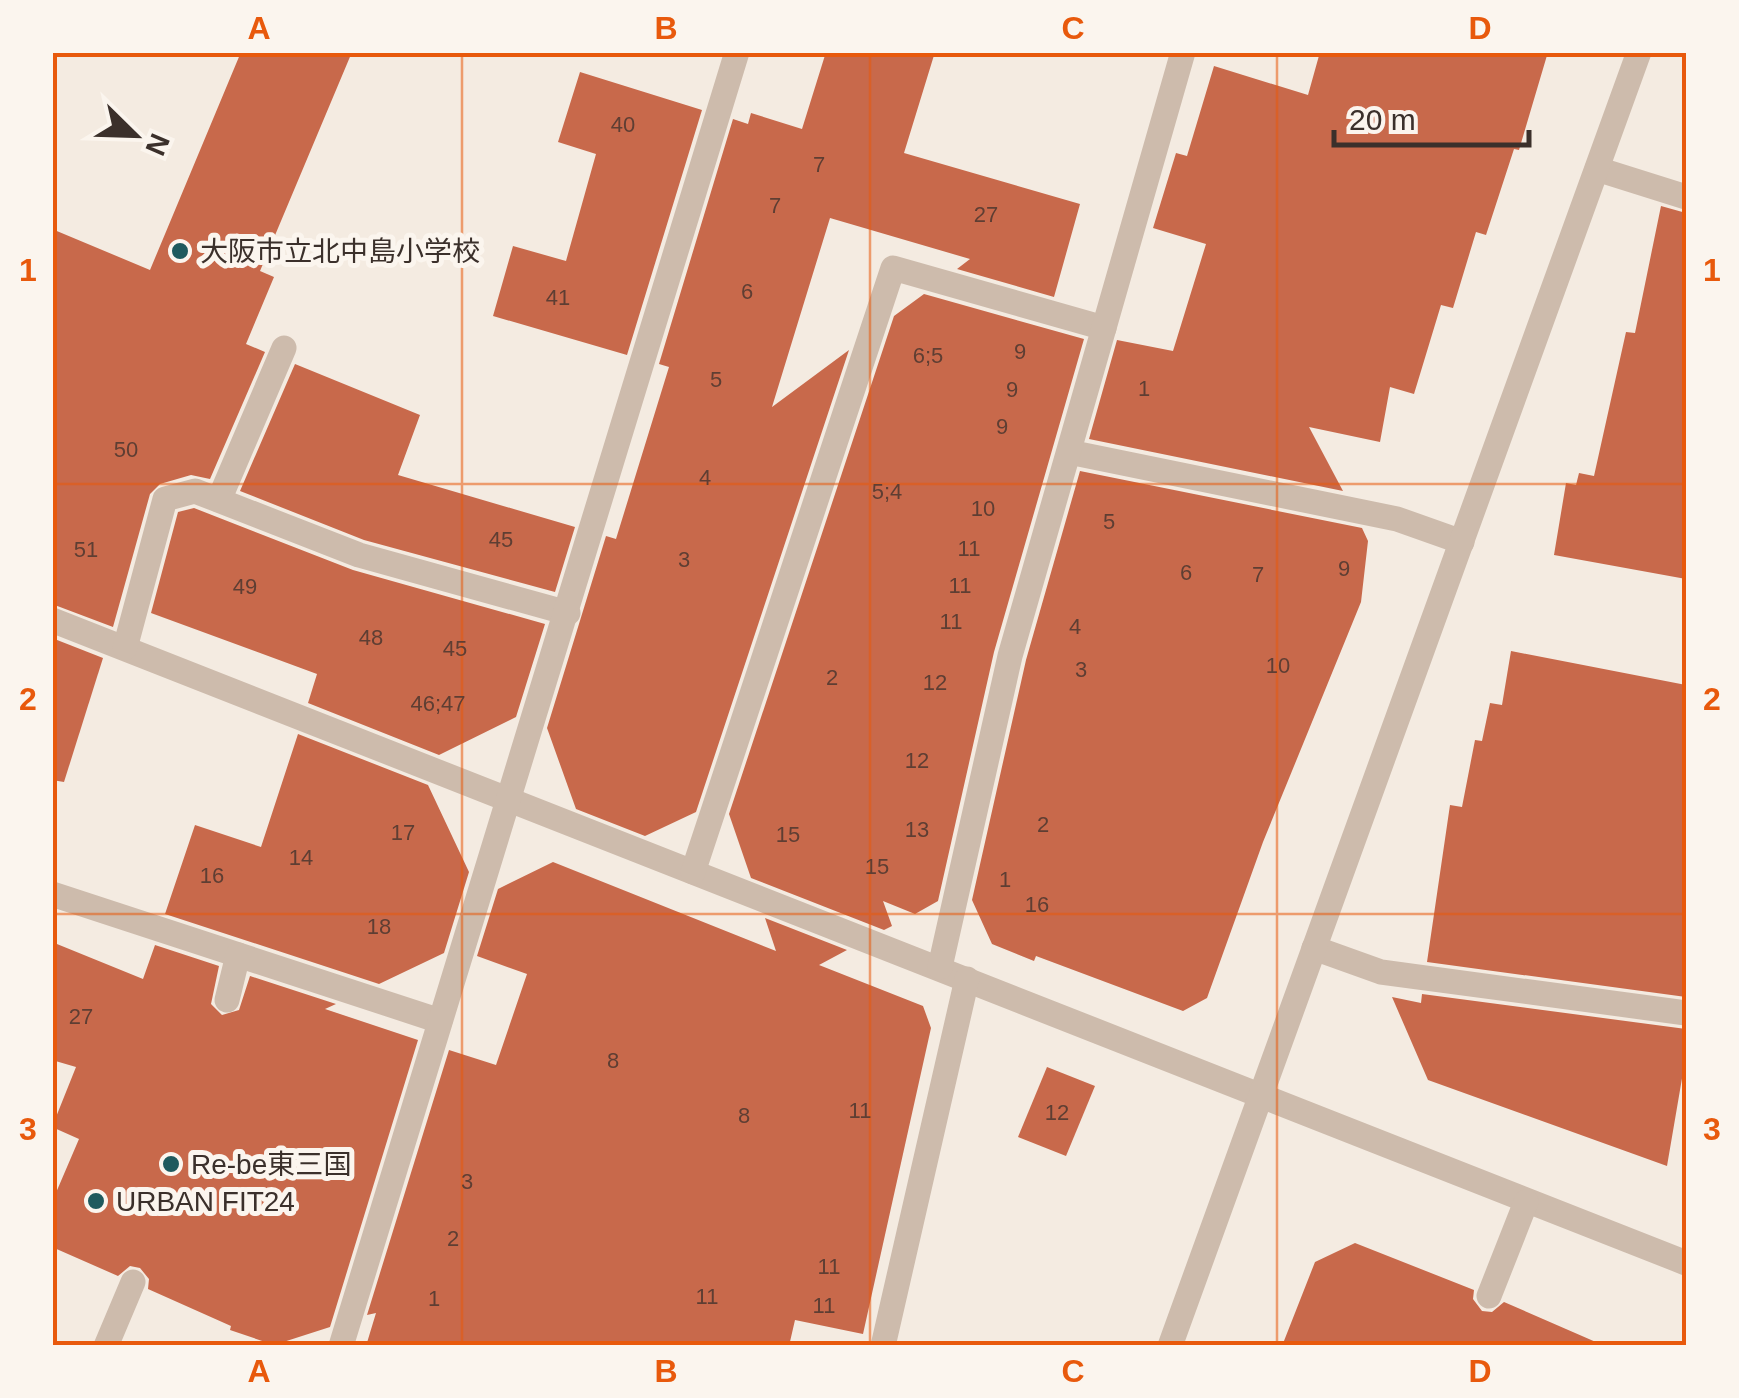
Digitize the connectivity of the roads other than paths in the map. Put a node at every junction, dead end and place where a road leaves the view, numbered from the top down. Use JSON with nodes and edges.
{"nodes":[{"id":1,"x":738,"y":52,"type":"edge"},
{"id":2,"x":1183,"y":52,"type":"edge"},
{"id":3,"x":1639,"y":52,"type":"edge"},
{"id":4,"x":1597,"y":169,"type":"junction"},
{"id":5,"x":1686,"y":197,"type":"edge"},
{"id":6,"x":1104,"y":328,"type":"junction"},
{"id":7,"x":284,"y":348,"type":"dead end"},
{"id":8,"x":1069,"y":452,"type":"junction"},
{"id":9,"x":219,"y":500,"type":"junction"},
{"id":10,"x":1462,"y":542,"type":"junction"},
{"id":11,"x":568,"y":613,"type":"junction"},
{"id":12,"x":52,"y":620,"type":"edge"},
{"id":13,"x":124,"y":648,"type":"junction"},
{"id":14,"x":511,"y":800,"type":"junction"},
{"id":15,"x":692,"y":872,"type":"junction"},
{"id":16,"x":52,"y":894,"type":"edge"},
{"id":17,"x":1314,"y":948,"type":"junction"},
{"id":18,"x":238,"y":955,"type":"junction"},
{"id":19,"x":940,"y":968,"type":"junction"},
{"id":20,"x":967,"y":979,"type":"junction"},
{"id":21,"x":227,"y":1000,"type":"dead end"},
{"id":22,"x":1686,"y":1013,"type":"edge"},
{"id":23,"x":440,"y":1021,"type":"junction"},
{"id":24,"x":1261,"y":1093,"type":"junction"},
{"id":25,"x":1526,"y":1202,"type":"junction"},
{"id":26,"x":1686,"y":1263,"type":"edge"},
{"id":27,"x":133,"y":1282,"type":"dead end"},
{"id":28,"x":1490,"y":1296,"type":"dead end"},
{"id":29,"x":106,"y":1346,"type":"edge"},
{"id":30,"x":341,"y":1346,"type":"edge"},
{"id":31,"x":883,"y":1346,"type":"edge"},
{"id":32,"x":1170,"y":1346,"type":"edge"}],
"edges":[{"from":1,"to":11,"type":"street"},
{"from":2,"to":6,"type":"street"},
{"from":3,"to":4,"type":"street"},
{"from":4,"to":5,"type":"street"},
{"from":4,"to":10,"type":"street"},
{"from":6,"to":8,"type":"street"},
{"from":6,"to":15,"type":"street"},
{"from":7,"to":9,"type":"street"},
{"from":8,"to":10,"type":"street"},
{"from":8,"to":19,"type":"street"},
{"from":9,"to":11,"type":"street"},
{"from":9,"to":13,"type":"street"},
{"from":10,"to":17,"type":"street"},
{"from":11,"to":14,"type":"street"},
{"from":12,"to":13,"type":"street"},
{"from":13,"to":14,"type":"street"},
{"from":14,"to":15,"type":"street"},
{"from":14,"to":23,"type":"street"},
{"from":15,"to":19,"type":"street"},
{"from":16,"to":18,"type":"street"},
{"from":17,"to":22,"type":"street"},
{"from":17,"to":24,"type":"street"},
{"from":18,"to":21,"type":"street"},
{"from":18,"to":23,"type":"street"},
{"from":19,"to":20,"type":"street"},
{"from":20,"to":24,"type":"street"},
{"from":20,"to":31,"type":"street"},
{"from":23,"to":30,"type":"street"},
{"from":24,"to":25,"type":"street"},
{"from":24,"to":32,"type":"street"},
{"from":25,"to":26,"type":"street"},
{"from":25,"to":28,"type":"street"},
{"from":27,"to":29,"type":"street"}]}
